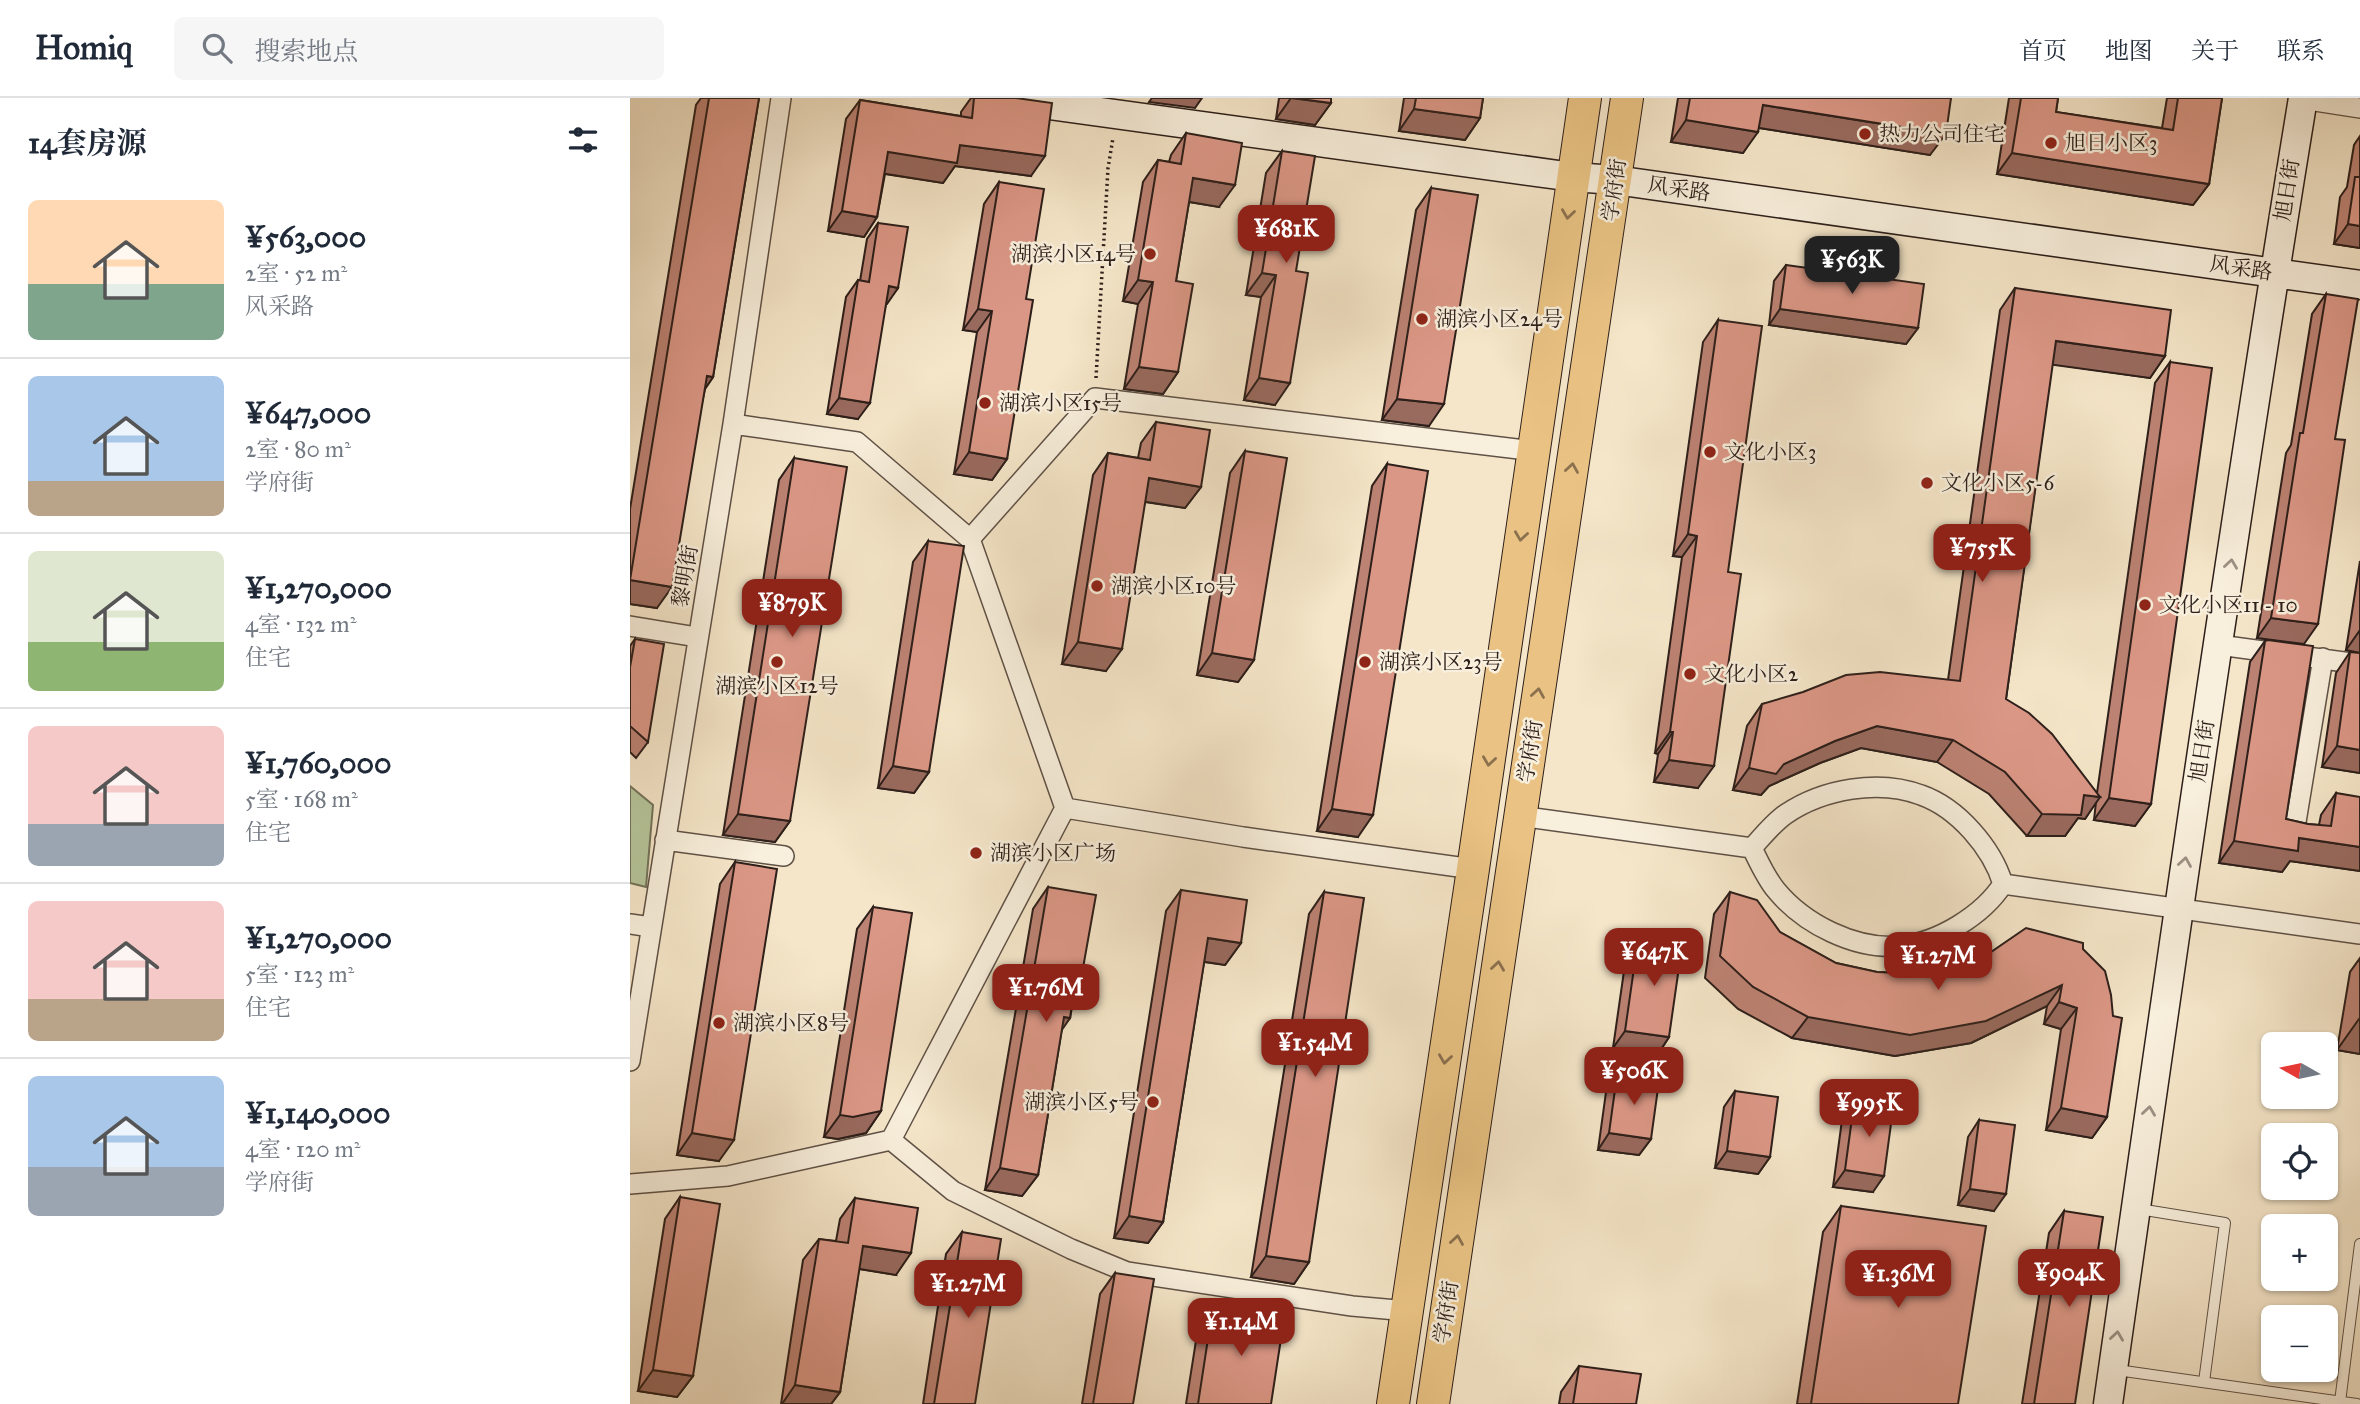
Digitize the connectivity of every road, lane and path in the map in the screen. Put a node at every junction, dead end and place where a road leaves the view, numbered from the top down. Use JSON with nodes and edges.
{"nodes":[{"id":1,"x":781,"y":98,"type":"edge"},
{"id":2,"x":998,"y":98,"type":"edge"},
{"id":3,"x":1585,"y":98,"type":"edge"},
{"id":4,"x":1627,"y":98,"type":"edge"},
{"id":5,"x":2303,"y":98,"type":"edge"},
{"id":6,"x":2360,"y":108,"type":"edge"},
{"id":7,"x":1117,"y":114,"type":"junction"},
{"id":8,"x":1573,"y":177,"type":"junction"},
{"id":9,"x":1615,"y":180,"type":"junction"},
{"id":10,"x":2274,"y":272,"type":"junction"},
{"id":11,"x":2360,"y":285,"type":"edge"},
{"id":12,"x":1095,"y":398,"type":"junction"},
{"id":13,"x":733,"y":424,"type":"junction"},
{"id":14,"x":1534,"y":451,"type":"junction"},
{"id":15,"x":970,"y":539,"type":"junction"},
{"id":16,"x":630,"y":626,"type":"edge"},
{"id":17,"x":697,"y":637,"type":"junction"},
{"id":18,"x":2218,"y":645,"type":"junction"},
{"id":19,"x":2323,"y":658,"type":"junction"},
{"id":20,"x":2360,"y":664,"type":"edge"},
{"id":21,"x":1065,"y":808,"type":"junction"},
{"id":22,"x":1520,"y":816,"type":"junction"},
{"id":23,"x":2294,"y":834,"type":"edge"},
{"id":24,"x":665,"y":840,"type":"junction"},
{"id":25,"x":1752,"y":848,"type":"junction"},
{"id":26,"x":784,"y":856,"type":"dead end"},
{"id":27,"x":1473,"y":869,"type":"junction"},
{"id":28,"x":2003,"y":884,"type":"junction"},
{"id":29,"x":2178,"y":909,"type":"junction"},
{"id":30,"x":630,"y":924,"type":"edge"},
{"id":31,"x":651,"y":927,"type":"junction"},
{"id":32,"x":2360,"y":934,"type":"edge"},
{"id":33,"x":1453,"y":1007,"type":"junction"},
{"id":34,"x":1491,"y":1013,"type":"junction"},
{"id":35,"x":630,"y":1061,"type":"edge"},
{"id":36,"x":891,"y":1140,"type":"junction"},
{"id":37,"x":630,"y":1184,"type":"edge"},
{"id":38,"x":2136,"y":1209,"type":"junction"},
{"id":39,"x":2360,"y":1244,"type":"edge"},
{"id":40,"x":1408,"y":1311,"type":"junction"},
{"id":41,"x":2113,"y":1369,"type":"junction"},
{"id":42,"x":2204,"y":1382,"type":"junction"},
{"id":43,"x":2340,"y":1402,"type":"junction"},
{"id":44,"x":1393,"y":1404,"type":"edge"},
{"id":45,"x":1433,"y":1404,"type":"edge"},
{"id":46,"x":2108,"y":1404,"type":"edge"},
{"id":47,"x":2357,"y":1404,"type":"edge"}],
"edges":[{"from":1,"to":13,"type":"street","name":"黎明街"},
{"from":2,"to":7,"type":"main road","name":"风采路"},
{"from":3,"to":8,"type":"main road","name":"学府街"},
{"from":4,"to":9,"type":"main road","name":"学府街"},
{"from":5,"to":6,"type":"street"},
{"from":5,"to":10,"type":"main road","name":"旭日街"},
{"from":7,"to":8,"type":"main road","name":"风采路"},
{"from":7,"to":12,"type":"path"},
{"from":8,"to":9,"type":"main road","name":"风采路"},
{"from":8,"to":14,"type":"main road","name":"学府街","one_way":true},
{"from":9,"to":10,"type":"main road","name":"风采路"},
{"from":22,"to":9,"type":"main road","name":"学府街","one_way":true},
{"from":10,"to":11,"type":"main road","name":"风采路"},
{"from":18,"to":10,"type":"main road","name":"旭日街","one_way":true},
{"from":12,"to":14,"type":"street"},
{"from":12,"to":15,"type":"street"},
{"from":13,"to":15,"type":"street"},
{"from":13,"to":17,"type":"street","name":"黎明街"},
{"from":14,"to":27,"type":"main road","name":"学府街","one_way":true},
{"from":15,"to":21,"type":"street"},
{"from":16,"to":17,"type":"street"},
{"from":17,"to":24,"type":"street","name":"黎明街"},
{"from":18,"to":19,"type":"street"},
{"from":29,"to":18,"type":"main road","name":"旭日街","one_way":true},
{"from":19,"to":20,"type":"street"},
{"from":19,"to":23,"type":"street"},
{"from":21,"to":27,"type":"street"},
{"from":21,"to":36,"type":"street"},
{"from":22,"to":25,"type":"street"},
{"from":34,"to":22,"type":"main road","name":"学府街","one_way":true},
{"from":24,"to":26,"type":"street"},
{"from":24,"to":31,"type":"street","name":"黎明街"},
{"from":25,"to":28,"type":"street"},
{"from":25,"to":28,"type":"street"},
{"from":27,"to":33,"type":"main road","name":"学府街"},
{"from":28,"to":29,"type":"street"},
{"from":29,"to":32,"type":"street"},
{"from":38,"to":29,"type":"main road","name":"旭日街","one_way":true},
{"from":30,"to":31,"type":"street"},
{"from":31,"to":35,"type":"street","name":"黎明街"},
{"from":33,"to":34,"type":"main road"},
{"from":33,"to":40,"type":"main road","name":"学府街","one_way":true},
{"from":45,"to":34,"type":"main road","name":"学府街","one_way":true},
{"from":36,"to":37,"type":"street"},
{"from":36,"to":40,"type":"street"},
{"from":41,"to":38,"type":"main road","name":"旭日街","one_way":true},
{"from":38,"to":42,"type":"lane"},
{"from":39,"to":43,"type":"lane"},
{"from":40,"to":44,"type":"main road","name":"学府街"},
{"from":41,"to":42,"type":"lane"},
{"from":41,"to":46,"type":"main road","name":"旭日街"},
{"from":42,"to":43,"type":"lane"},
{"from":43,"to":47,"type":"lane"}]}
